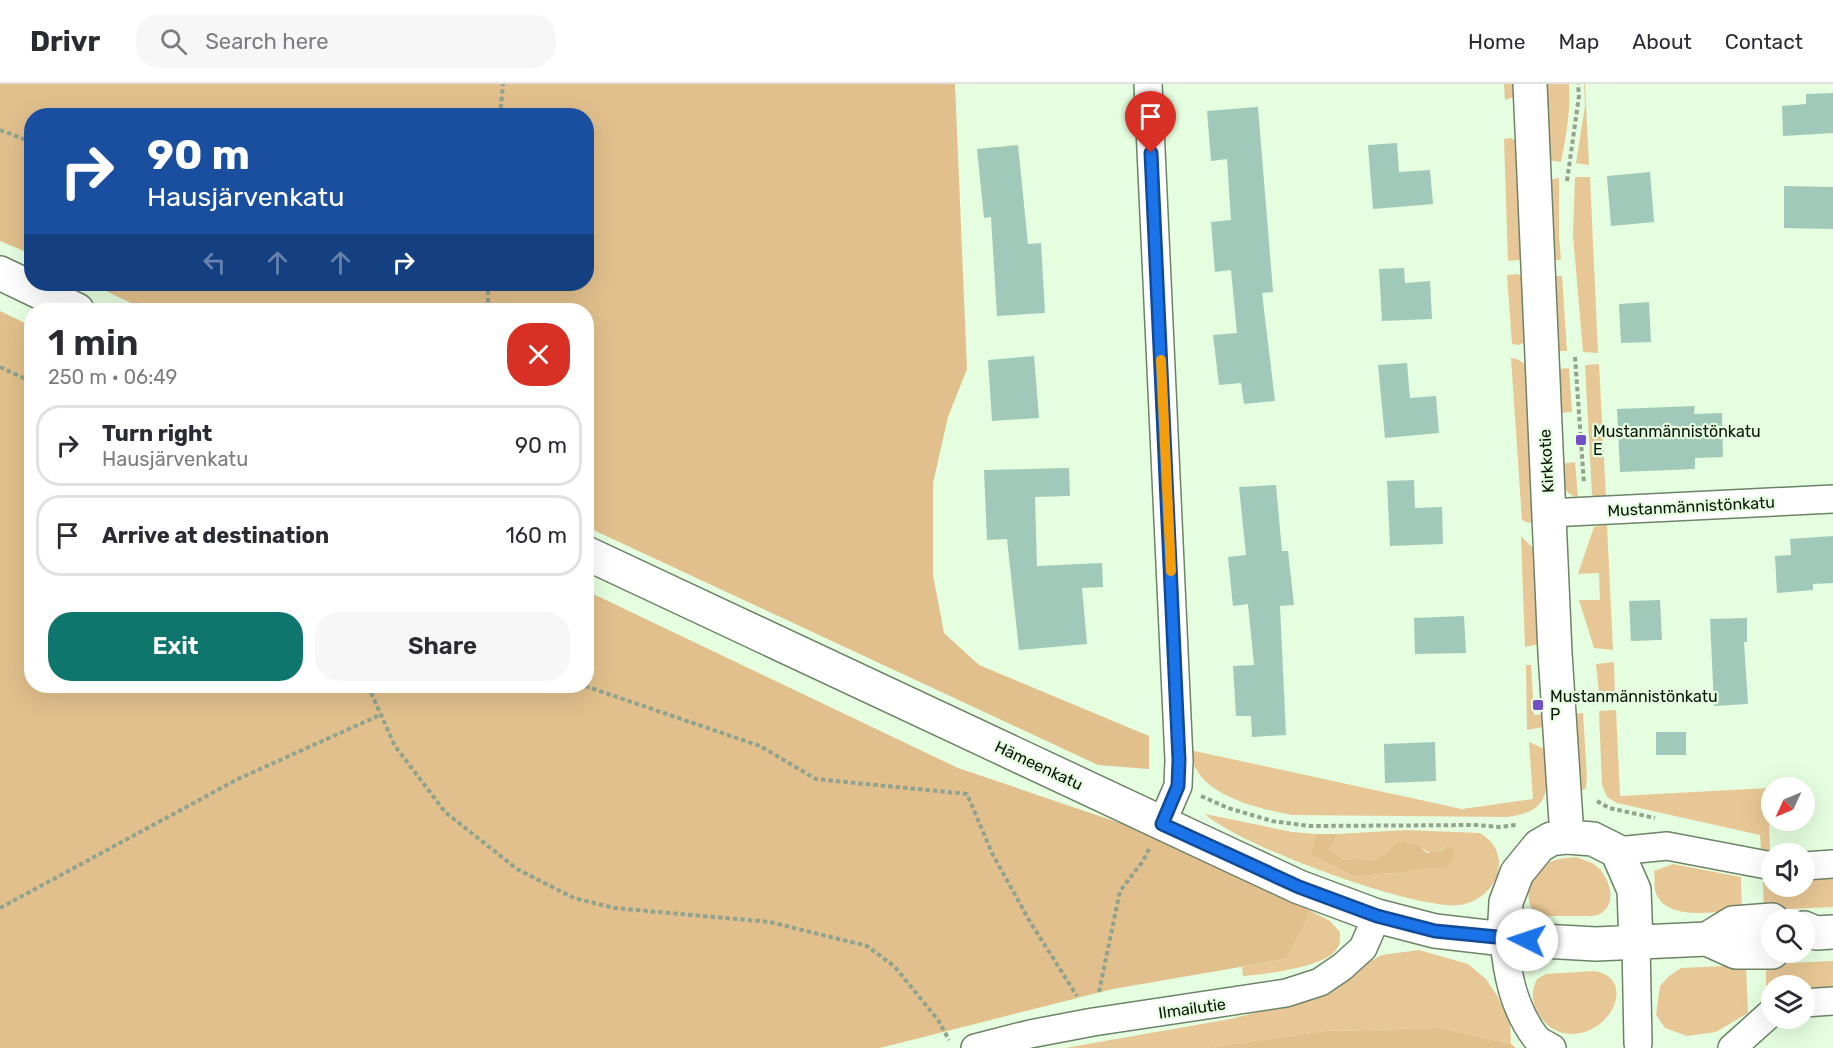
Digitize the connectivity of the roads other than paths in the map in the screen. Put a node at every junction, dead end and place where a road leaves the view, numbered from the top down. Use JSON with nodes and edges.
{"nodes":[{"id":1,"x":1148,"y":84,"type":"edge"},
{"id":2,"x":1530,"y":84,"type":"edge"},
{"id":3,"x":0,"y":273,"type":"edge"},
{"id":4,"x":24,"y":285,"type":"edge"},
{"id":5,"x":37,"y":291,"type":"edge"},
{"id":6,"x":62,"y":303,"type":"edge"},
{"id":7,"x":1833,"y":499,"type":"edge"},
{"id":8,"x":1549,"y":513,"type":"junction"},
{"id":9,"x":594,"y":557,"type":"edge"},
{"id":10,"x":1162,"y":824,"type":"junction"},
{"id":11,"x":1567,"y":837,"type":"junction"},
{"id":12,"x":1617,"y":851,"type":"junction"},
{"id":13,"x":1761,"y":864,"type":"edge"},
{"id":14,"x":1833,"y":864,"type":"edge"},
{"id":15,"x":1815,"y":865,"type":"edge"},
{"id":16,"x":1377,"y":916,"type":"junction"},
{"id":17,"x":1761,"y":921,"type":"edge"},
{"id":18,"x":1504,"y":939,"type":"junction"},
{"id":19,"x":1707,"y":939,"type":"junction"},
{"id":20,"x":1636,"y":943,"type":"junction"},
{"id":21,"x":1761,"y":952,"type":"edge"},
{"id":22,"x":1833,"y":1001,"type":"edge"},
{"id":23,"x":1815,"y":1002,"type":"edge"},
{"id":24,"x":1761,"y":1024,"type":"edge"},
{"id":25,"x":1028,"y":1041,"type":"edge"},
{"id":26,"x":1640,"y":1046,"type":"edge"},
{"id":27,"x":1740,"y":1046,"type":"edge"},
{"id":28,"x":975,"y":1048,"type":"edge"},
{"id":29,"x":1552,"y":1048,"type":"edge"}],
"edges":[{"from":1,"to":10,"type":"street"},
{"from":2,"to":8,"type":"main road","name":"Kirkkotie"},
{"from":3,"to":4,"type":"main road"},
{"from":5,"to":6,"type":"main road"},
{"from":7,"to":8,"type":"street","name":"Mustanmännistönkatu"},
{"from":8,"to":11,"type":"main road","name":"Kirkkotie"},
{"from":9,"to":10,"type":"main road","name":"Hämeenkatu"},
{"from":10,"to":16,"type":"main road","name":"Hämeenkatu"},
{"from":11,"to":12,"type":"main road"},
{"from":11,"to":18,"type":"main road"},
{"from":12,"to":13,"type":"street"},
{"from":12,"to":20,"type":"main road"},
{"from":14,"to":15,"type":"street"},
{"from":16,"to":18,"type":"main road","name":"Hämeenkatu"},
{"from":16,"to":25,"type":"street","name":"Ilmailutie"},
{"from":17,"to":19,"type":"main road","name":"Hämeenkatu"},
{"from":18,"to":20,"type":"main road","name":"Hämeenkatu"},
{"from":18,"to":29,"type":"street"},
{"from":19,"to":20,"type":"main road","name":"Hämeenkatu"},
{"from":19,"to":21,"type":"main road","name":"Hämeenkatu"},
{"from":20,"to":26,"type":"street"},
{"from":22,"to":23,"type":"street"},
{"from":24,"to":27,"type":"street"},
{"from":25,"to":28,"type":"street","name":"Ilmailutie"}]}
